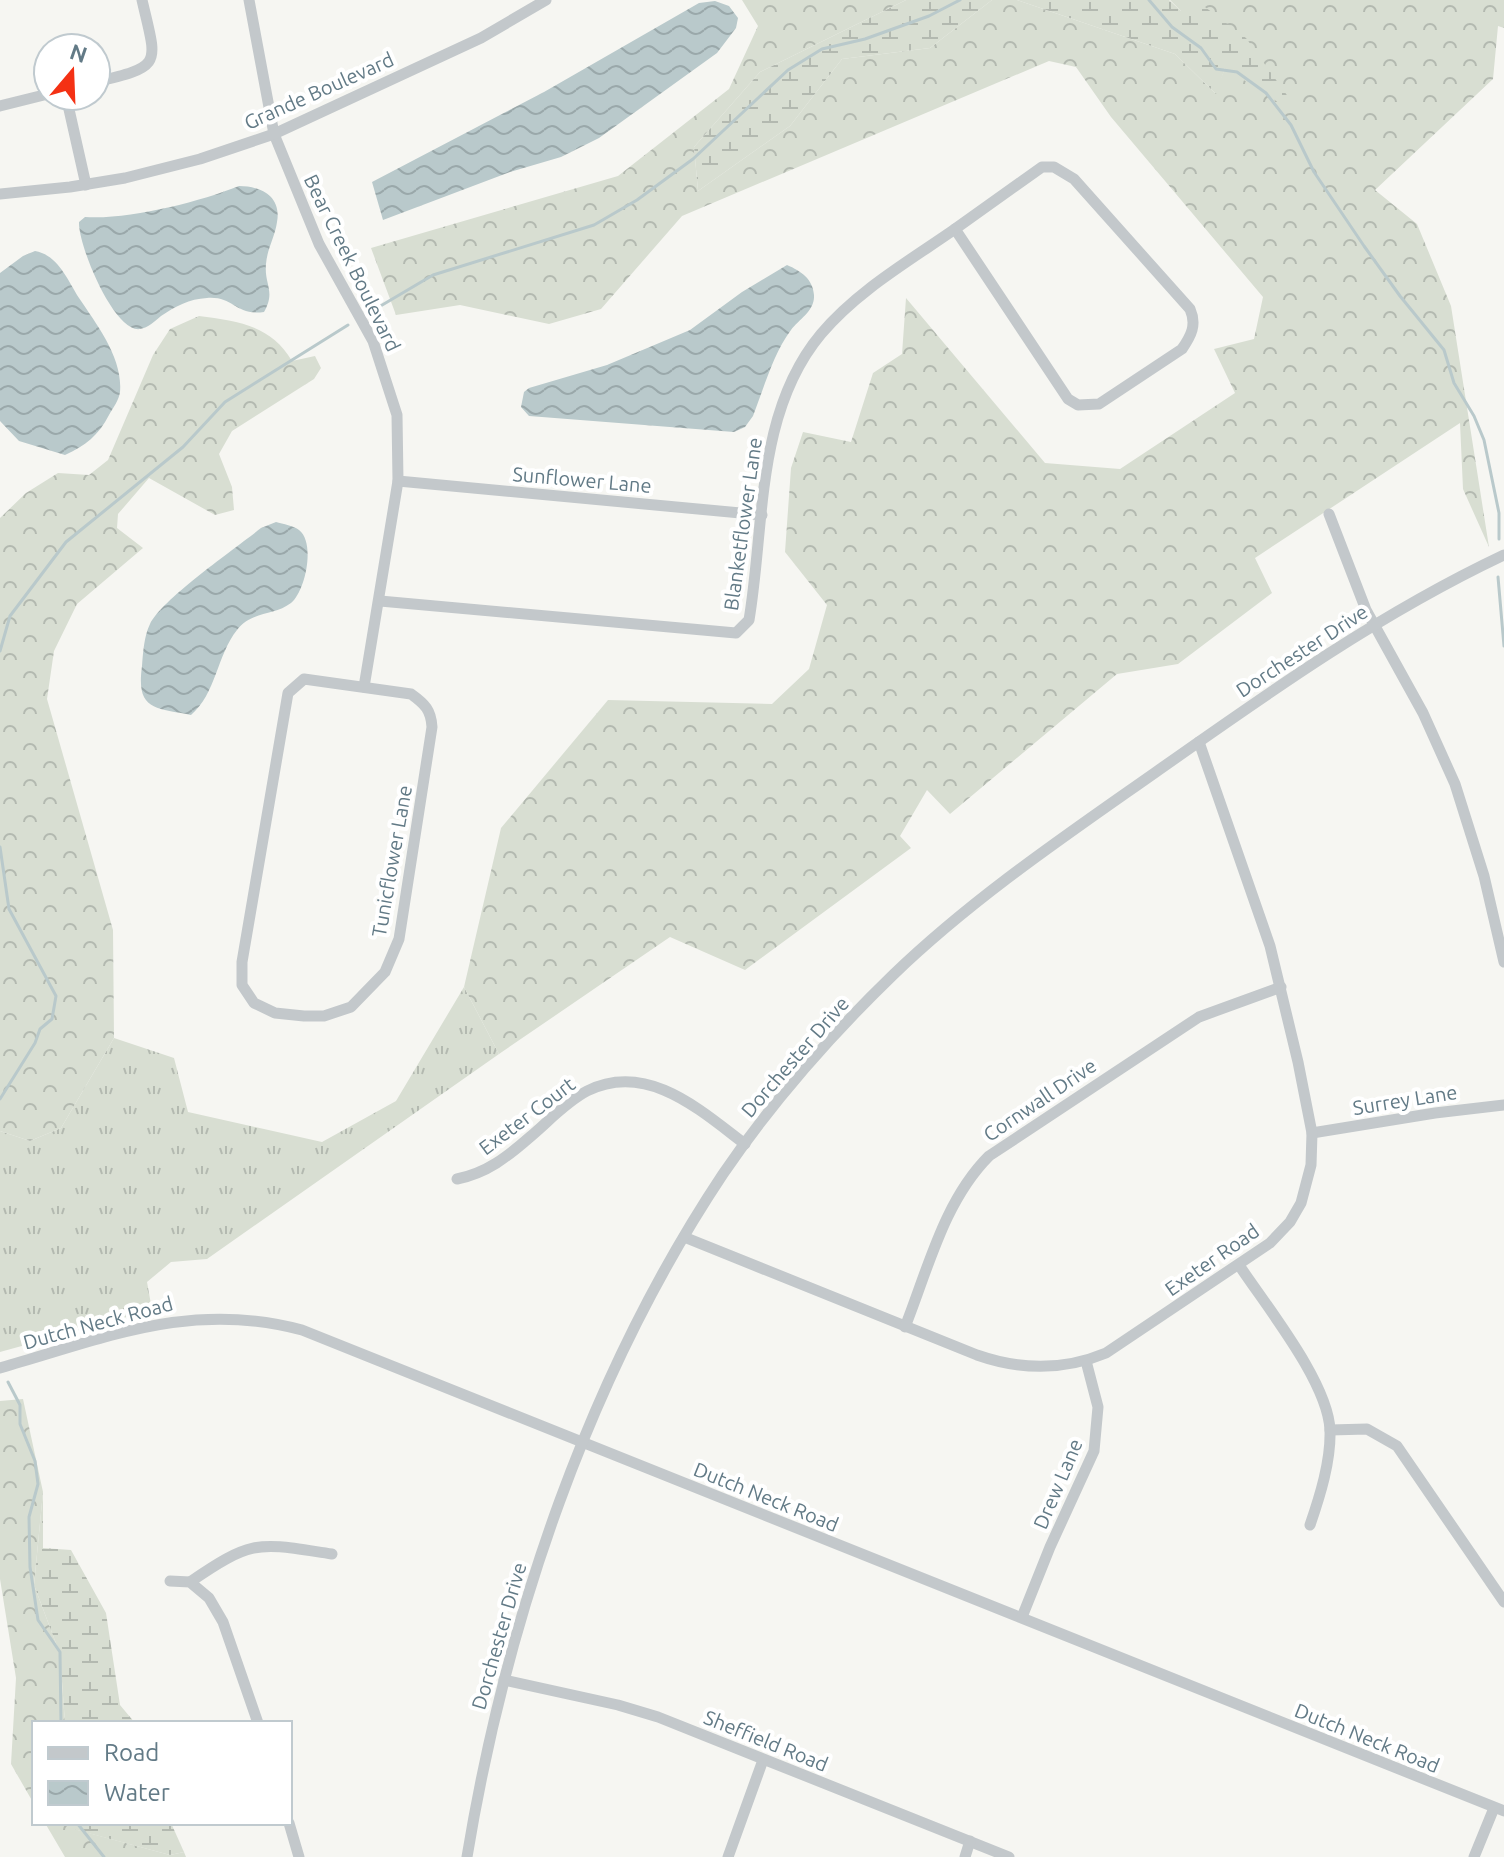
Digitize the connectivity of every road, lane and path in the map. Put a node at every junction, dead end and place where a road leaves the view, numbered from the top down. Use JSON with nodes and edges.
{"nodes":[{"id":1,"x":142,"y":0,"type":"edge"},
{"id":2,"x":249,"y":0,"type":"edge"},
{"id":3,"x":546,"y":0,"type":"edge"},
{"id":4,"x":112,"y":78,"type":"edge"},
{"id":5,"x":32,"y":98,"type":"edge"},
{"id":6,"x":0,"y":106,"type":"edge"},
{"id":7,"x":70,"y":112,"type":"edge"},
{"id":8,"x":274,"y":134,"type":"junction"},
{"id":9,"x":86,"y":185,"type":"junction"},
{"id":10,"x":0,"y":194,"type":"edge"},
{"id":11,"x":955,"y":229,"type":"junction"},
{"id":12,"x":398,"y":481,"type":"junction"},
{"id":13,"x":1329,"y":514,"type":"dead end"},
{"id":14,"x":762,"y":515,"type":"junction"},
{"id":15,"x":1504,"y":555,"type":"edge"},
{"id":16,"x":380,"y":601,"type":"junction"},
{"id":17,"x":1374,"y":624,"type":"junction"},
{"id":18,"x":364,"y":687,"type":"junction"},
{"id":19,"x":1199,"y":742,"type":"junction"},
{"id":20,"x":1504,"y":962,"type":"edge"},
{"id":21,"x":1281,"y":987,"type":"junction"},
{"id":22,"x":1504,"y":1105,"type":"edge"},
{"id":23,"x":1312,"y":1133,"type":"junction"},
{"id":24,"x":745,"y":1144,"type":"junction"},
{"id":25,"x":457,"y":1179,"type":"dead end"},
{"id":26,"x":684,"y":1237,"type":"junction"},
{"id":27,"x":1239,"y":1265,"type":"junction"},
{"id":28,"x":905,"y":1327,"type":"junction"},
{"id":29,"x":1086,"y":1361,"type":"junction"},
{"id":30,"x":0,"y":1368,"type":"edge"},
{"id":31,"x":1330,"y":1430,"type":"junction"},
{"id":32,"x":584,"y":1443,"type":"junction"},
{"id":33,"x":1310,"y":1525,"type":"dead end"},
{"id":34,"x":332,"y":1554,"type":"dead end"},
{"id":35,"x":170,"y":1581,"type":"dead end"},
{"id":36,"x":190,"y":1582,"type":"junction"},
{"id":37,"x":1504,"y":1602,"type":"edge"},
{"id":38,"x":1022,"y":1617,"type":"junction"},
{"id":39,"x":504,"y":1680,"type":"junction"},
{"id":40,"x":257,"y":1721,"type":"edge"},
{"id":41,"x":763,"y":1760,"type":"junction"},
{"id":42,"x":1499,"y":1810,"type":"edge"},
{"id":43,"x":290,"y":1825,"type":"edge"},
{"id":44,"x":970,"y":1841,"type":"junction"},
{"id":45,"x":299,"y":1857,"type":"edge"},
{"id":46,"x":467,"y":1857,"type":"edge"},
{"id":47,"x":728,"y":1857,"type":"edge"},
{"id":48,"x":965,"y":1857,"type":"edge"},
{"id":49,"x":1009,"y":1857,"type":"edge"},
{"id":50,"x":1474,"y":1857,"type":"edge"}],
"edges":[{"from":1,"to":4,"type":"street"},
{"from":2,"to":8,"type":"street","name":"Bear Creek Boulevard"},
{"from":3,"to":8,"type":"street","name":"Grande Boulevard"},
{"from":5,"to":6,"type":"street"},
{"from":7,"to":9,"type":"street"},
{"from":8,"to":9,"type":"street","name":"Grande Boulevard"},
{"from":8,"to":12,"type":"street","name":"Bear Creek Boulevard"},
{"from":9,"to":10,"type":"street","name":"Grande Boulevard"},
{"from":11,"to":11,"type":"street","name":"Blanketflower Lane"},
{"from":11,"to":14,"type":"street","name":"Blanketflower Lane"},
{"from":12,"to":14,"type":"street","name":"Sunflower Lane"},
{"from":12,"to":16,"type":"street","name":"Bear Creek Boulevard"},
{"from":13,"to":17,"type":"street"},
{"from":14,"to":16,"type":"street","name":"Blanketflower Lane"},
{"from":15,"to":17,"type":"street","name":"Dorchester Drive"},
{"from":16,"to":18,"type":"street","name":"Bear Creek Boulevard"},
{"from":17,"to":19,"type":"street","name":"Dorchester Drive"},
{"from":17,"to":20,"type":"street"},
{"from":18,"to":18,"type":"street","name":"Tunicflower Lane"},
{"from":19,"to":21,"type":"street","name":"Exeter Road"},
{"from":19,"to":24,"type":"street","name":"Dorchester Drive"},
{"from":21,"to":23,"type":"street","name":"Exeter Road"},
{"from":21,"to":28,"type":"street","name":"Cornwall Drive"},
{"from":22,"to":23,"type":"street","name":"Surrey Lane"},
{"from":23,"to":27,"type":"street","name":"Exeter Road"},
{"from":24,"to":25,"type":"street","name":"Exeter Court"},
{"from":24,"to":26,"type":"street","name":"Dorchester Drive"},
{"from":26,"to":28,"type":"street","name":"Exeter Road"},
{"from":26,"to":32,"type":"street","name":"Dorchester Drive"},
{"from":27,"to":29,"type":"street","name":"Exeter Road"},
{"from":27,"to":31,"type":"street"},
{"from":28,"to":29,"type":"street","name":"Exeter Road"},
{"from":29,"to":38,"type":"street","name":"Drew Lane"},
{"from":30,"to":32,"type":"street","name":"Dutch Neck Road"},
{"from":31,"to":33,"type":"street"},
{"from":31,"to":37,"type":"street"},
{"from":32,"to":38,"type":"street","name":"Dutch Neck Road"},
{"from":32,"to":39,"type":"street","name":"Dorchester Drive"},
{"from":34,"to":36,"type":"street"},
{"from":35,"to":36,"type":"street"},
{"from":36,"to":40,"type":"street"},
{"from":38,"to":42,"type":"street","name":"Dutch Neck Road"},
{"from":39,"to":41,"type":"street","name":"Sheffield Road"},
{"from":39,"to":46,"type":"street","name":"Dorchester Drive"},
{"from":41,"to":44,"type":"street","name":"Sheffield Road"},
{"from":41,"to":47,"type":"street"},
{"from":42,"to":50,"type":"street"},
{"from":43,"to":45,"type":"street"},
{"from":44,"to":48,"type":"street"},
{"from":44,"to":49,"type":"street","name":"Sheffield Road"}]}
